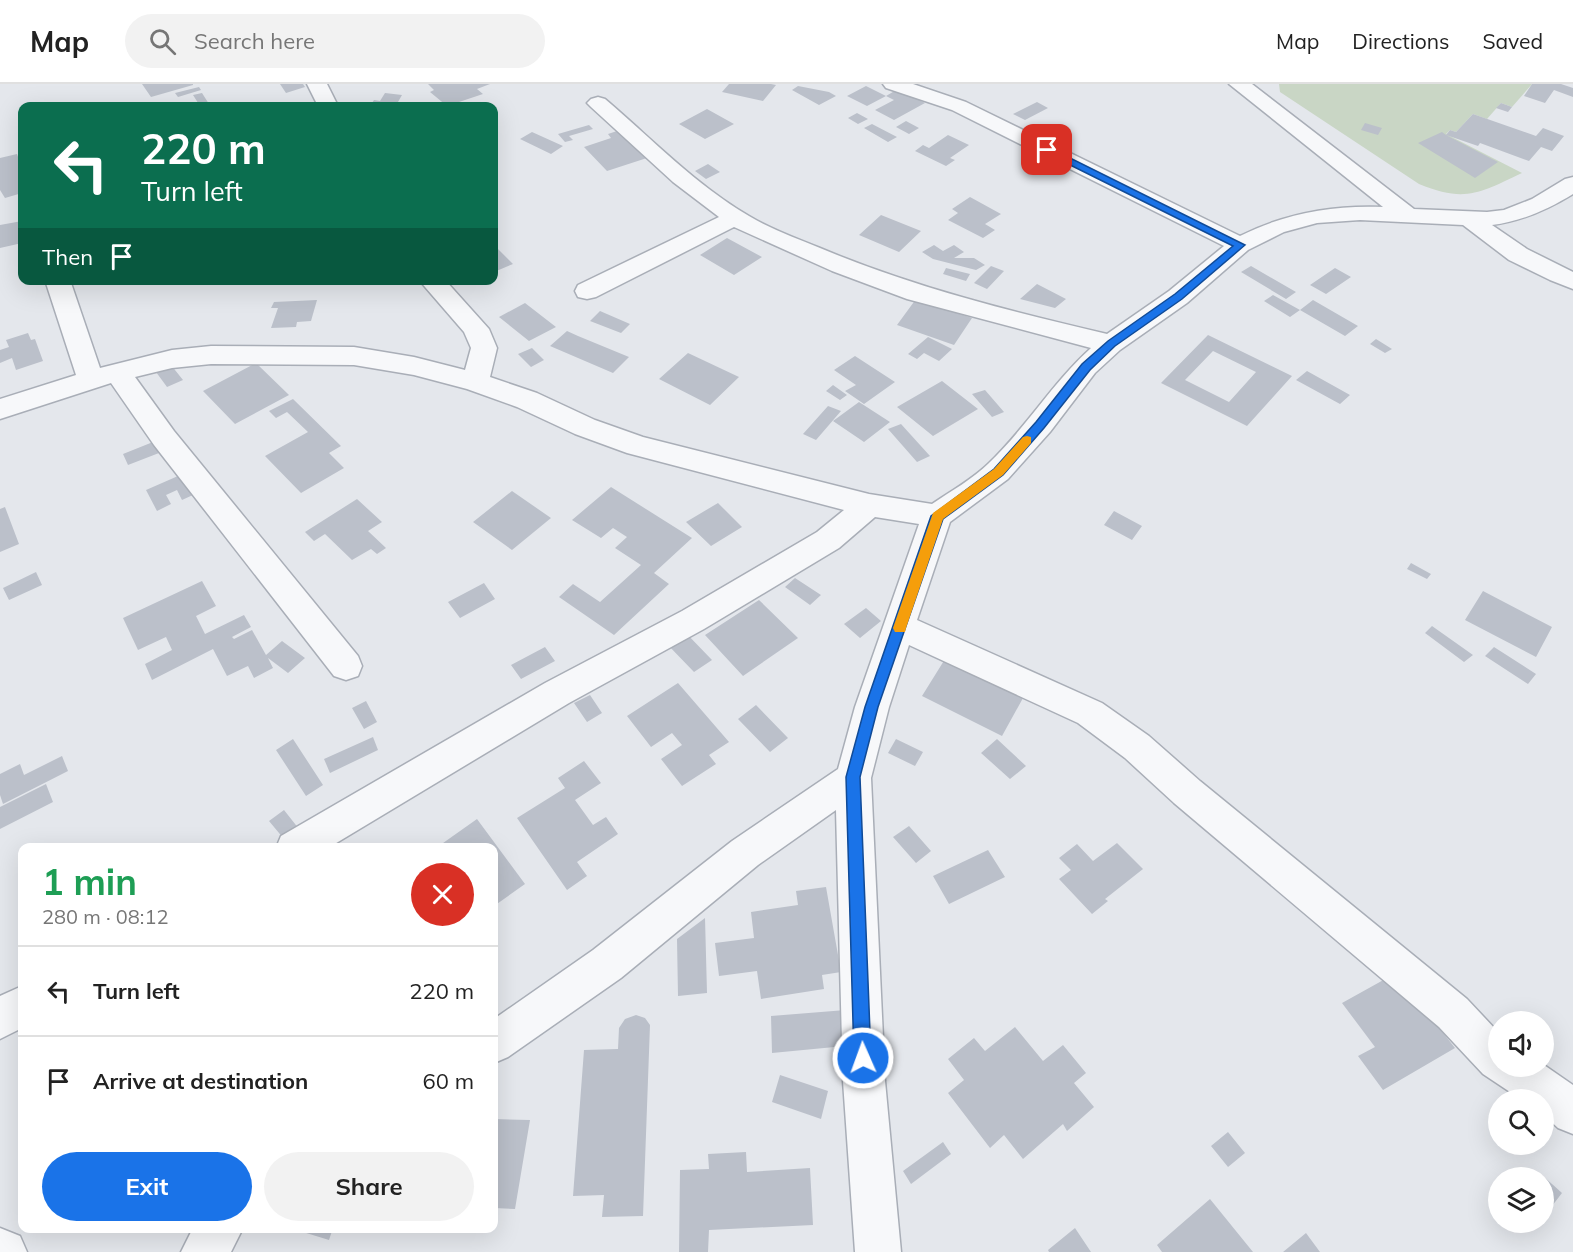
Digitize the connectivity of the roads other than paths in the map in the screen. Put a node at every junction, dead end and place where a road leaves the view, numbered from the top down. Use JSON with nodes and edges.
{"nodes":[{"id":1,"x":317,"y":84,"type":"edge"},
{"id":2,"x":893,"y":84,"type":"edge"},
{"id":3,"x":1239,"y":84,"type":"edge"},
{"id":4,"x":326,"y":102,"type":"edge"},
{"id":5,"x":598,"y":103,"type":"dead end"},
{"id":6,"x":1573,"y":184,"type":"edge"},
{"id":7,"x":1408,"y":215,"type":"junction"},
{"id":8,"x":735,"y":218,"type":"junction"},
{"id":9,"x":1469,"y":218,"type":"junction"},
{"id":10,"x":1240,"y":245,"type":"junction"},
{"id":11,"x":1573,"y":281,"type":"edge"},
{"id":12,"x":59,"y":285,"type":"edge"},
{"id":13,"x":436,"y":285,"type":"edge"},
{"id":14,"x":587,"y":291,"type":"dead end"},
{"id":15,"x":1112,"y":344,"type":"junction"},
{"id":16,"x":104,"y":376,"type":"junction"},
{"id":17,"x":475,"y":382,"type":"junction"},
{"id":18,"x":0,"y":409,"type":"edge"},
{"id":19,"x":869,"y":506,"type":"junction"},
{"id":20,"x":938,"y":516,"type":"junction"},
{"id":21,"x":900,"y":627,"type":"junction"},
{"id":22,"x":346,"y":666,"type":"dead end"},
{"id":23,"x":853,"y":777,"type":"junction"},
{"id":24,"x":302,"y":843,"type":"edge"},
{"id":25,"x":18,"y":1008,"type":"edge"},
{"id":26,"x":0,"y":1019,"type":"edge"},
{"id":27,"x":498,"y":1040,"type":"edge"},
{"id":28,"x":1488,"y":1050,"type":"edge"},
{"id":29,"x":1525,"y":1077,"type":"edge"},
{"id":30,"x":1573,"y":1113,"type":"edge"},
{"id":31,"x":217,"y":1233,"type":"edge"},
{"id":32,"x":204,"y":1252,"type":"edge"},
{"id":33,"x":878,"y":1252,"type":"edge"}],
"edges":[{"from":1,"to":4,"type":"street"},
{"from":2,"to":10,"type":"street"},
{"from":3,"to":7,"type":"street"},
{"from":5,"to":8,"type":"street"},
{"from":6,"to":9,"type":"street"},
{"from":7,"to":9,"type":"street"},
{"from":7,"to":10,"type":"street"},
{"from":8,"to":14,"type":"street"},
{"from":8,"to":15,"type":"street"},
{"from":9,"to":11,"type":"street"},
{"from":10,"to":15,"type":"street"},
{"from":12,"to":16,"type":"street"},
{"from":13,"to":17,"type":"street"},
{"from":15,"to":20,"type":"street"},
{"from":16,"to":17,"type":"street"},
{"from":16,"to":18,"type":"street"},
{"from":16,"to":22,"type":"street"},
{"from":17,"to":19,"type":"street"},
{"from":19,"to":20,"type":"street"},
{"from":19,"to":24,"type":"street"},
{"from":20,"to":21,"type":"street"},
{"from":21,"to":23,"type":"street"},
{"from":21,"to":28,"type":"street"},
{"from":23,"to":27,"type":"street"},
{"from":23,"to":33,"type":"street"},
{"from":25,"to":26,"type":"street"},
{"from":29,"to":30,"type":"street"},
{"from":31,"to":32,"type":"street"}]}
